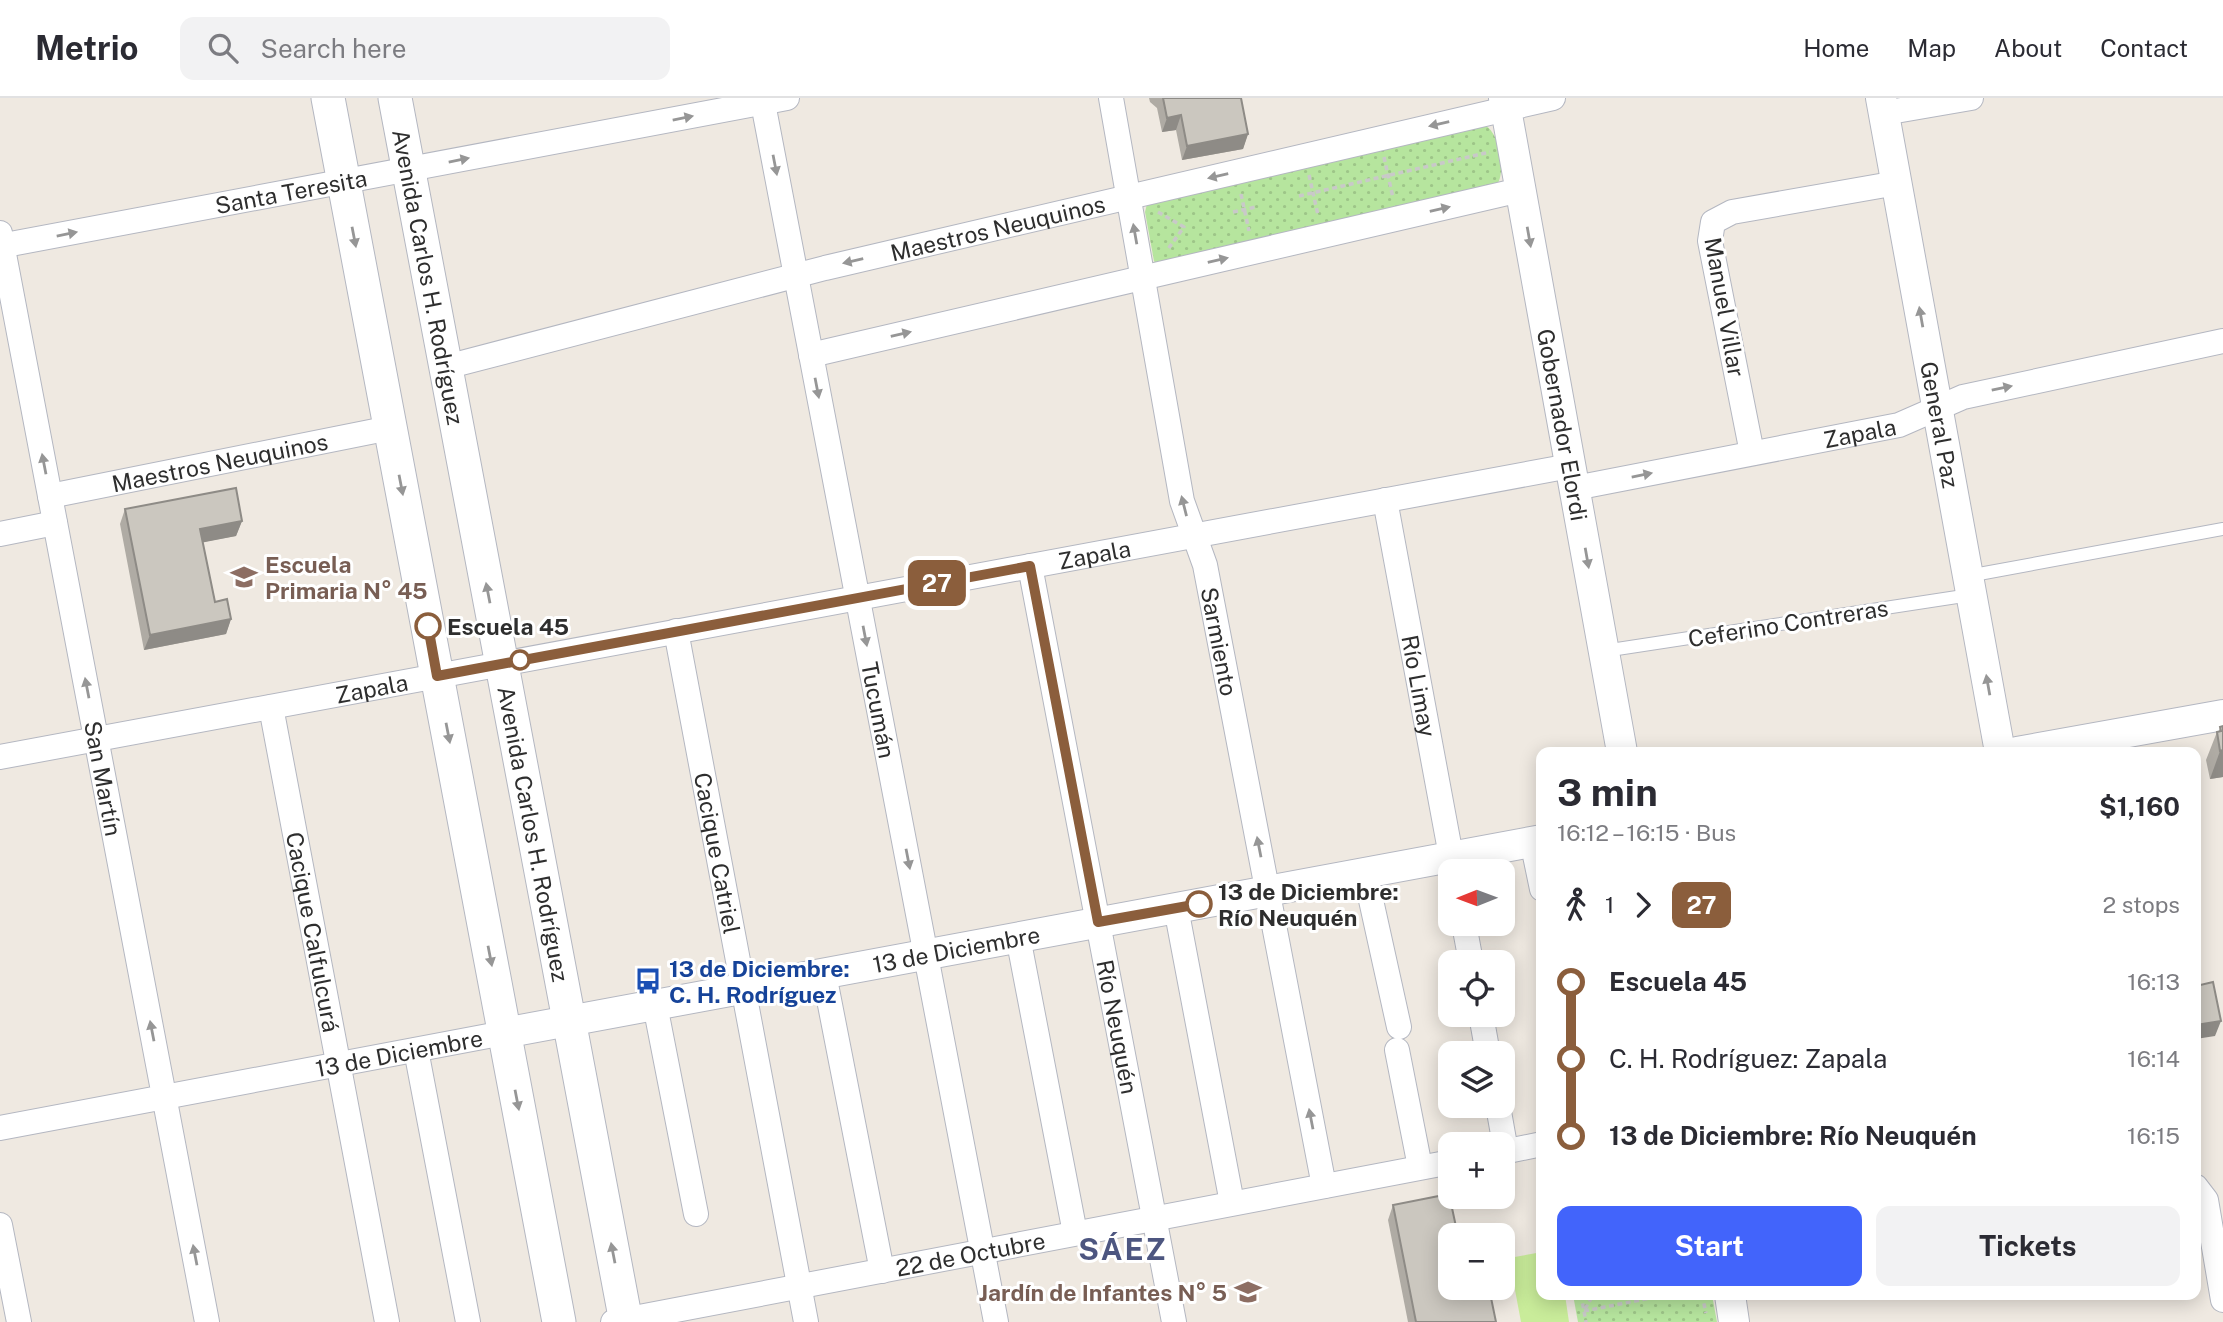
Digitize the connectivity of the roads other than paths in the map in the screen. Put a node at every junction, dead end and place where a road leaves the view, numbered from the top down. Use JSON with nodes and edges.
{"nodes":[{"id":1,"x":328,"y":98,"type":"edge"},
{"id":2,"x":395,"y":98,"type":"edge"},
{"id":3,"x":1111,"y":98,"type":"edge"},
{"id":4,"x":1553,"y":98,"type":"edge"},
{"id":5,"x":1971,"y":98,"type":"edge"},
{"id":6,"x":770,"y":100,"type":"edge"},
{"id":7,"x":1505,"y":103,"type":"edge"},
{"id":8,"x":1883,"y":106,"type":"edge"},
{"id":9,"x":408,"y":169,"type":"junction"},
{"id":10,"x":344,"y":181,"type":"junction"},
{"id":11,"x":1896,"y":183,"type":"junction"},
{"id":12,"x":1520,"y":190,"type":"junction"},
{"id":13,"x":1139,"y":202,"type":"junction"},
{"id":14,"x":1,"y":242,"type":"edge"},
{"id":15,"x":796,"y":276,"type":"junction"},
{"id":16,"x":1143,"y":278,"type":"junction"},
{"id":17,"x":2223,"y":341,"type":"edge"},
{"id":18,"x":811,"y":355,"type":"junction"},
{"id":19,"x":446,"y":367,"type":"junction"},
{"id":20,"x":1937,"y":408,"type":"junction"},
{"id":21,"x":390,"y":428,"type":"junction"},
{"id":22,"x":1752,"y":453,"type":"junction"},
{"id":23,"x":1572,"y":477,"type":"junction"},
{"id":24,"x":50,"y":496,"type":"junction"},
{"id":25,"x":1385,"y":500,"type":"junction"},
{"id":26,"x":55,"y":523,"type":"junction"},
{"id":27,"x":2223,"y":529,"type":"edge"},
{"id":28,"x":0,"y":534,"type":"edge"},
{"id":29,"x":1194,"y":536,"type":"junction"},
{"id":30,"x":1030,"y":566,"type":"junction"},
{"id":31,"x":1970,"y":586,"type":"junction"},
{"id":32,"x":858,"y":598,"type":"junction"},
{"id":33,"x":676,"y":631,"type":"junction"},
{"id":34,"x":1604,"y":651,"type":"junction"},
{"id":35,"x":502,"y":664,"type":"junction"},
{"id":36,"x":437,"y":676,"type":"junction"},
{"id":37,"x":271,"y":707,"type":"junction"},
{"id":38,"x":2223,"y":715,"type":"edge"},
{"id":39,"x":96,"y":739,"type":"junction"},
{"id":40,"x":1621,"y":747,"type":"edge"},
{"id":41,"x":1999,"y":747,"type":"edge"},
{"id":42,"x":2045,"y":747,"type":"edge"},
{"id":43,"x":0,"y":757,"type":"edge"},
{"id":44,"x":1536,"y":840,"type":"edge"},
{"id":45,"x":1452,"y":859,"type":"edge"},
{"id":46,"x":1470,"y":859,"type":"edge"},
{"id":47,"x":1438,"y":866,"type":"edge"},
{"id":48,"x":1365,"y":873,"type":"junction"},
{"id":49,"x":1267,"y":891,"type":"junction"},
{"id":50,"x":1176,"y":908,"type":"junction"},
{"id":51,"x":1098,"y":922,"type":"junction"},
{"id":52,"x":1018,"y":937,"type":"junction"},
{"id":53,"x":926,"y":954,"type":"junction"},
{"id":54,"x":824,"y":974,"type":"junction"},
{"id":55,"x":743,"y":988,"type":"junction"},
{"id":56,"x":655,"y":1005,"type":"junction"},
{"id":57,"x":569,"y":1021,"type":"junction"},
{"id":58,"x":504,"y":1033,"type":"junction"},
{"id":59,"x":416,"y":1050,"type":"junction"},
{"id":60,"x":338,"y":1064,"type":"junction"},
{"id":61,"x":164,"y":1097,"type":"junction"},
{"id":62,"x":0,"y":1128,"type":"edge"},
{"id":63,"x":1536,"y":1145,"type":"edge"},
{"id":64,"x":1515,"y":1149,"type":"edge"},
{"id":65,"x":1438,"y":1164,"type":"edge"},
{"id":66,"x":1420,"y":1167,"type":"junction"},
{"id":67,"x":1324,"y":1186,"type":"junction"},
{"id":68,"x":2201,"y":1194,"type":"edge"},
{"id":69,"x":1232,"y":1203,"type":"junction"},
{"id":70,"x":696,"y":1214,"type":"dead end"},
{"id":71,"x":1155,"y":1218,"type":"junction"},
{"id":72,"x":0,"y":1225,"type":"edge"},
{"id":73,"x":1075,"y":1233,"type":"junction"},
{"id":74,"x":983,"y":1251,"type":"junction"},
{"id":75,"x":882,"y":1270,"type":"junction"},
{"id":76,"x":799,"y":1286,"type":"junction"},
{"id":77,"x":1731,"y":1300,"type":"edge"},
{"id":78,"x":2223,"y":1300,"type":"edge"},
{"id":79,"x":621,"y":1321,"type":"edge"},
{"id":80,"x":19,"y":1322,"type":"edge"},
{"id":81,"x":207,"y":1322,"type":"edge"},
{"id":82,"x":387,"y":1322,"type":"edge"},
{"id":83,"x":468,"y":1322,"type":"edge"},
{"id":84,"x":558,"y":1322,"type":"edge"},
{"id":85,"x":806,"y":1322,"type":"edge"},
{"id":86,"x":996,"y":1322,"type":"edge"},
{"id":87,"x":1174,"y":1322,"type":"edge"},
{"id":88,"x":1734,"y":1322,"type":"edge"}],
"edges":[{"from":1,"to":10,"type":"main road"},
{"from":2,"to":9,"type":"main road","name":"Avenida Carlos H. Rodríguez"},
{"from":3,"to":13,"type":"street","name":"Sarmiento"},
{"from":4,"to":7,"type":"street","name":"Maestros Neuquinos"},
{"from":5,"to":8,"type":"street"},
{"from":9,"to":6,"type":"street","name":"Santa Teresita","one_way":true},
{"from":6,"to":15,"type":"street","name":"Tucumán","one_way":true},
{"from":7,"to":12,"type":"street","name":"Gobernador Elordi"},
{"from":7,"to":13,"type":"street","name":"Maestros Neuquinos","one_way":true},
{"from":8,"to":11,"type":"street","name":"General Paz"},
{"from":9,"to":10,"type":"street","name":"Santa Teresita"},
{"from":9,"to":19,"type":"main road","name":"Avenida Carlos H. Rodríguez"},
{"from":14,"to":10,"type":"street","name":"Santa Teresita","one_way":true},
{"from":10,"to":21,"type":"main road","one_way":true},
{"from":20,"to":11,"type":"street","name":"General Paz","one_way":true},
{"from":11,"to":22,"type":"street","name":"Manuel Villar"},
{"from":16,"to":12,"type":"street","one_way":true},
{"from":12,"to":23,"type":"street","name":"Gobernador Elordi","one_way":true},
{"from":13,"to":15,"type":"street","name":"Maestros Neuquinos","one_way":true},
{"from":16,"to":13,"type":"street","name":"Sarmiento","one_way":true},
{"from":24,"to":14,"type":"street","name":"San Martín","one_way":true},
{"from":15,"to":18,"type":"street","name":"Tucumán"},
{"from":15,"to":19,"type":"street","name":"Maestros Neuquinos"},
{"from":18,"to":16,"type":"street","one_way":true},
{"from":29,"to":16,"type":"street","name":"Sarmiento","one_way":true},
{"from":20,"to":17,"type":"street","name":"Zapala","one_way":true},
{"from":18,"to":32,"type":"street","name":"Tucumán","one_way":true},
{"from":35,"to":19,"type":"main road","name":"Avenida Carlos H. Rodríguez","one_way":true},
{"from":20,"to":22,"type":"street","name":"Zapala"},
{"from":20,"to":31,"type":"street","name":"General Paz"},
{"from":21,"to":24,"type":"street","name":"Maestros Neuquinos"},
{"from":21,"to":36,"type":"main road","one_way":true},
{"from":23,"to":22,"type":"street","name":"Zapala","one_way":true},
{"from":23,"to":25,"type":"street","name":"Zapala"},
{"from":23,"to":34,"type":"street","name":"Gobernador Elordi","one_way":true},
{"from":24,"to":26,"type":"street","name":"San Martín"},
{"from":25,"to":29,"type":"street","name":"Zapala"},
{"from":25,"to":45,"type":"street","name":"Río Limay"},
{"from":26,"to":28,"type":"street"},
{"from":39,"to":26,"type":"street","name":"San Martín","one_way":true},
{"from":27,"to":31,"type":"lane","name":"Ceferino Contreras"},
{"from":29,"to":30,"type":"street","name":"Zapala"},
{"from":49,"to":29,"type":"street","name":"Sarmiento","one_way":true},
{"from":30,"to":32,"type":"street","name":"Zapala"},
{"from":30,"to":51,"type":"street","name":"Río Neuquén"},
{"from":31,"to":34,"type":"lane","name":"Ceferino Contreras"},
{"from":41,"to":31,"type":"street","name":"General Paz","one_way":true},
{"from":32,"to":33,"type":"street","name":"Zapala"},
{"from":32,"to":53,"type":"street","name":"Tucumán","one_way":true},
{"from":33,"to":35,"type":"street","name":"Zapala"},
{"from":33,"to":55,"type":"street","name":"Cacique Catriel"},
{"from":34,"to":40,"type":"street","name":"Gobernador Elordi"},
{"from":35,"to":36,"type":"street","name":"Zapala"},
{"from":35,"to":57,"type":"main road","name":"Avenida Carlos H. Rodríguez"},
{"from":36,"to":37,"type":"street","name":"Zapala"},
{"from":36,"to":58,"type":"main road","one_way":true},
{"from":37,"to":39,"type":"street","name":"Zapala"},
{"from":37,"to":60,"type":"street","name":"Cacique Calfulcurá"},
{"from":38,"to":42,"type":"street"},
{"from":39,"to":43,"type":"street","name":"Zapala"},
{"from":61,"to":39,"type":"street","name":"San Martín","one_way":true},
{"from":44,"to":46,"type":"street","name":"13 de Diciembre"},
{"from":47,"to":48,"type":"street","name":"13 de Diciembre"},
{"from":48,"to":49,"type":"street","name":"13 de Diciembre"},
{"from":48,"to":66,"type":"street"},
{"from":49,"to":50,"type":"street","name":"13 de Diciembre"},
{"from":67,"to":49,"type":"street","name":"Sarmiento","one_way":true},
{"from":50,"to":51,"type":"street","name":"13 de Diciembre"},
{"from":50,"to":69,"type":"street"},
{"from":51,"to":52,"type":"street","name":"13 de Diciembre"},
{"from":51,"to":71,"type":"street","name":"Río Neuquén"},
{"from":52,"to":53,"type":"street","name":"13 de Diciembre"},
{"from":52,"to":73,"type":"street"},
{"from":53,"to":54,"type":"street","name":"13 de Diciembre"},
{"from":53,"to":74,"type":"street","name":"Tucumán"},
{"from":54,"to":55,"type":"street","name":"13 de Diciembre"},
{"from":54,"to":75,"type":"street"},
{"from":55,"to":56,"type":"street","name":"13 de Diciembre"},
{"from":55,"to":76,"type":"street","name":"Cacique Catriel"},
{"from":56,"to":57,"type":"street","name":"13 de Diciembre"},
{"from":56,"to":70,"type":"street"},
{"from":57,"to":58,"type":"street","name":"13 de Diciembre"},
{"from":79,"to":57,"type":"main road","name":"Avenida Carlos H. Rodríguez","one_way":true},
{"from":58,"to":59,"type":"street","name":"13 de Diciembre"},
{"from":58,"to":84,"type":"main road","one_way":true},
{"from":59,"to":60,"type":"street","name":"13 de Diciembre"},
{"from":59,"to":83,"type":"street"},
{"from":60,"to":61,"type":"street","name":"13 de Diciembre"},
{"from":60,"to":82,"type":"street","name":"Cacique Calfulcurá"},
{"from":61,"to":62,"type":"street","name":"13 de Diciembre"},
{"from":81,"to":61,"type":"street","name":"San Martín","one_way":true},
{"from":63,"to":64,"type":"street"},
{"from":65,"to":66,"type":"street","name":"22 de Octubre"},
{"from":66,"to":67,"type":"street","name":"22 de Octubre"},
{"from":67,"to":69,"type":"street","name":"22 de Octubre"},
{"from":68,"to":78,"type":"street"},
{"from":69,"to":71,"type":"street","name":"22 de Octubre"},
{"from":71,"to":73,"type":"street","name":"22 de Octubre"},
{"from":71,"to":87,"type":"street","name":"Río Neuquén"},
{"from":72,"to":80,"type":"street"},
{"from":73,"to":74,"type":"street","name":"22 de Octubre"},
{"from":74,"to":75,"type":"street","name":"22 de Octubre"},
{"from":74,"to":86,"type":"street","name":"Tucumán"},
{"from":75,"to":76,"type":"street","name":"22 de Octubre"},
{"from":76,"to":79,"type":"street","name":"22 de Octubre"},
{"from":76,"to":85,"type":"street","name":"Cacique Catriel"},
{"from":77,"to":88,"type":"street"}]}
